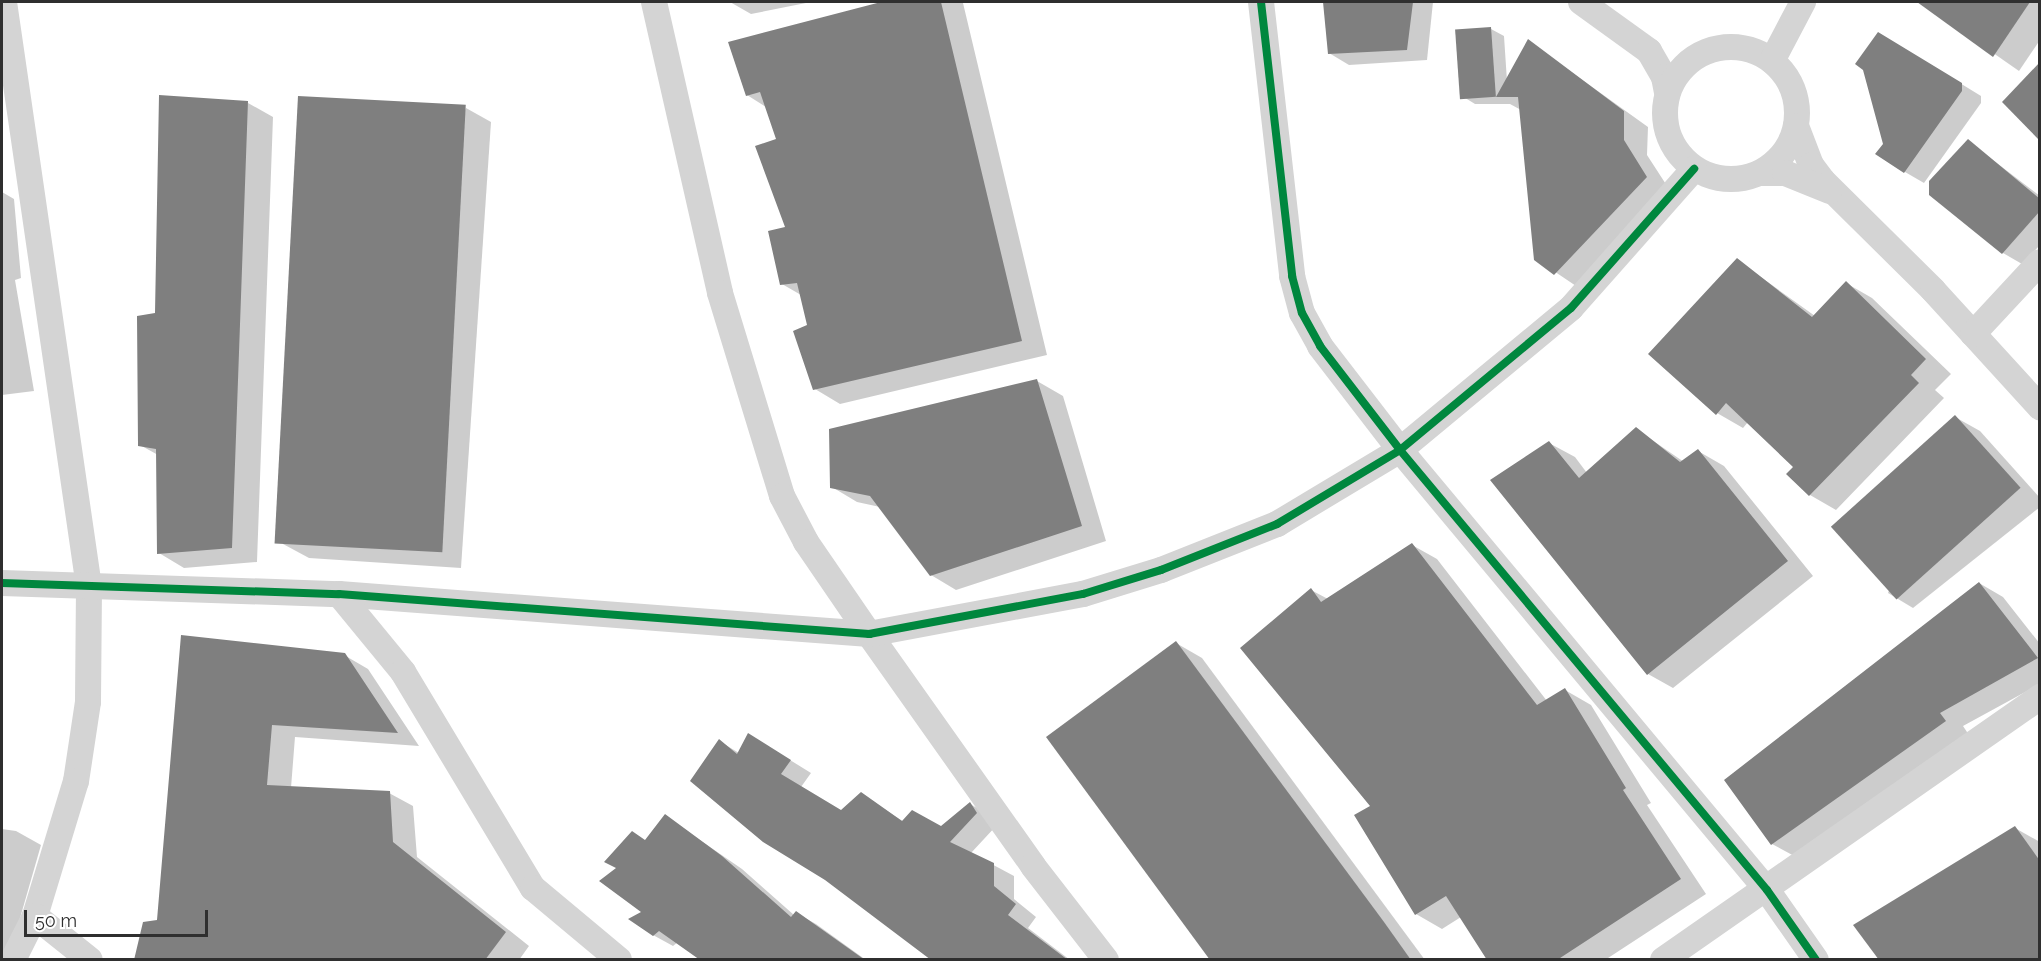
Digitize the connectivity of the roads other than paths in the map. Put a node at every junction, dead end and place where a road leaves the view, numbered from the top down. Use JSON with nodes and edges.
{"nodes":[{"id":1,"x":4,"y":2,"type":"edge"},
{"id":2,"x":654,"y":2,"type":"edge"},
{"id":3,"x":1261,"y":2,"type":"edge"},
{"id":4,"x":1581,"y":2,"type":"edge"},
{"id":5,"x":1803,"y":2,"type":"edge"},
{"id":6,"x":1638,"y":41,"type":"junction"},
{"id":7,"x":1702,"y":53,"type":"junction"},
{"id":8,"x":1772,"y":61,"type":"junction"},
{"id":9,"x":1667,"y":92,"type":"junction"},
{"id":10,"x":1796,"y":126,"type":"junction"},
{"id":11,"x":1694,"y":169,"type":"junction"},
{"id":12,"x":1760,"y":173,"type":"junction"},
{"id":13,"x":1837,"y":196,"type":"junction"},
{"id":14,"x":2040,"y":262,"type":"edge"},
{"id":15,"x":1973,"y":334,"type":"junction"},
{"id":16,"x":2040,"y":407,"type":"edge"},
{"id":17,"x":1400,"y":450,"type":"junction"},
{"id":18,"x":2,"y":583,"type":"edge"},
{"id":19,"x":89,"y":587,"type":"junction"},
{"id":20,"x":339,"y":594,"type":"junction"},
{"id":21,"x":869,"y":634,"type":"junction"},
{"id":22,"x":2040,"y":697,"type":"edge"},
{"id":23,"x":1767,"y":890,"type":"junction"},
{"id":24,"x":35,"y":916,"type":"junction"},
{"id":25,"x":13,"y":960,"type":"edge"},
{"id":26,"x":90,"y":960,"type":"edge"},
{"id":27,"x":619,"y":960,"type":"edge"},
{"id":28,"x":1106,"y":960,"type":"edge"},
{"id":29,"x":1664,"y":960,"type":"edge"},
{"id":30,"x":1816,"y":960,"type":"edge"}],
"edges":[{"from":1,"to":19,"type":"street"},
{"from":2,"to":21,"type":"street"},
{"from":3,"to":17,"type":"street"},
{"from":4,"to":6,"type":"street"},
{"from":5,"to":8,"type":"street"},
{"from":6,"to":7,"type":"street"},
{"from":6,"to":9,"type":"street"},
{"from":7,"to":8,"type":"street"},
{"from":7,"to":9,"type":"street"},
{"from":8,"to":10,"type":"street"},
{"from":9,"to":11,"type":"street"},
{"from":10,"to":12,"type":"street"},
{"from":10,"to":13,"type":"street"},
{"from":11,"to":12,"type":"street"},
{"from":11,"to":17,"type":"street"},
{"from":12,"to":13,"type":"street"},
{"from":13,"to":15,"type":"street"},
{"from":14,"to":15,"type":"street"},
{"from":15,"to":16,"type":"street"},
{"from":17,"to":21,"type":"street"},
{"from":17,"to":23,"type":"street"},
{"from":18,"to":19,"type":"street"},
{"from":19,"to":20,"type":"street"},
{"from":19,"to":24,"type":"street"},
{"from":20,"to":21,"type":"street"},
{"from":20,"to":27,"type":"street"},
{"from":21,"to":28,"type":"street"},
{"from":22,"to":23,"type":"street"},
{"from":23,"to":29,"type":"street"},
{"from":23,"to":30,"type":"street"},
{"from":24,"to":25,"type":"street"},
{"from":24,"to":26,"type":"street"}]}
